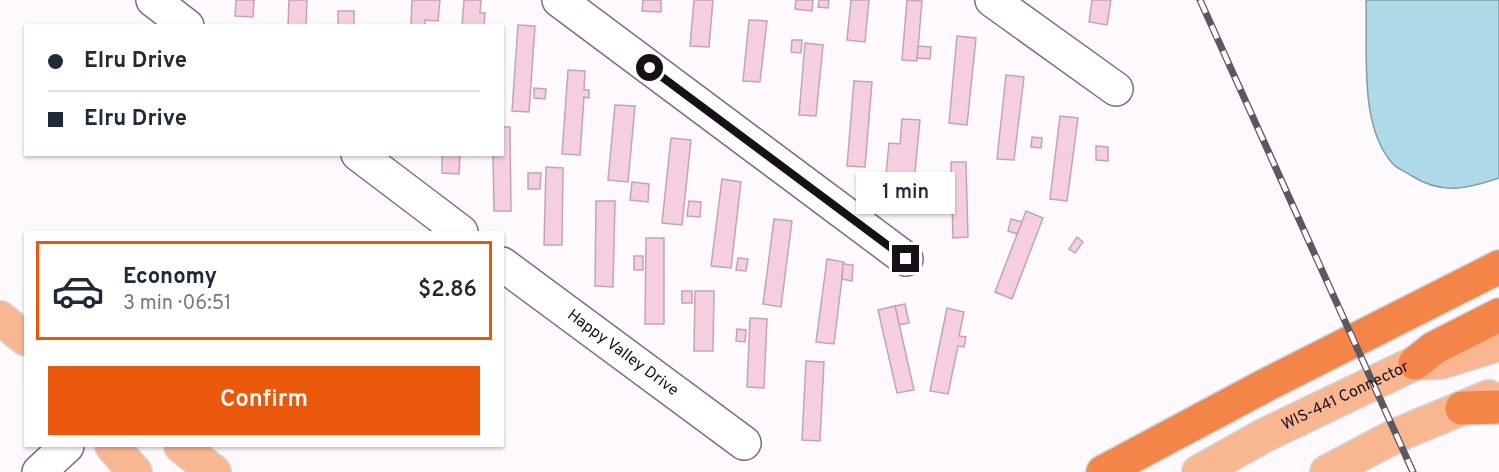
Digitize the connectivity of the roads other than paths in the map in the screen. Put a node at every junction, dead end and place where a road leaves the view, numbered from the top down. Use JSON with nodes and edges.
{"nodes":[{"id":1,"x":153,"y":0,"type":"edge"},
{"id":2,"x":559,"y":0,"type":"edge"},
{"id":3,"x":992,"y":0,"type":"edge"},
{"id":4,"x":184,"y":24,"type":"edge"},
{"id":5,"x":1116,"y":89,"type":"dead end"},
{"id":6,"x":361,"y":156,"type":"edge"},
{"id":7,"x":460,"y":231,"type":"edge"},
{"id":8,"x":906,"y":259,"type":"dead end"},
{"id":9,"x":504,"y":266,"type":"edge"},
{"id":10,"x":1499,"y":267,"type":"edge"},
{"id":11,"x":1499,"y":315,"type":"edge"},
{"id":12,"x":0,"y":318,"type":"edge"},
{"id":13,"x":24,"y":337,"type":"edge"},
{"id":14,"x":1499,"y":344,"type":"edge"},
{"id":15,"x":1415,"y":363,"type":"junction"},
{"id":16,"x":1499,"y":393,"type":"edge"},
{"id":17,"x":1499,"y":407,"type":"edge"},
{"id":18,"x":1462,"y":408,"type":"junction"},
{"id":19,"x":744,"y":443,"type":"dead end"},
{"id":20,"x":66,"y":447,"type":"edge"},
{"id":21,"x":182,"y":447,"type":"edge"},
{"id":22,"x":39,"y":472,"type":"edge"},
{"id":23,"x":214,"y":472,"type":"edge"},
{"id":24,"x":1103,"y":472,"type":"edge"},
{"id":25,"x":1199,"y":472,"type":"edge"},
{"id":26,"x":1327,"y":472,"type":"edge"}],
"edges":[{"from":1,"to":4,"type":"street"},
{"from":2,"to":8,"type":"street"},
{"from":3,"to":5,"type":"street"},
{"from":6,"to":7,"type":"street"},
{"from":9,"to":19,"type":"street","name":"Happy Valley Drive"},
{"from":10,"to":24,"type":"highway"},
{"from":11,"to":15,"type":"highway"},
{"from":12,"to":13,"type":"main road"},
{"from":14,"to":15,"type":"main road","name":"WIS-441 Connector"},
{"from":15,"to":25,"type":"main road","name":"WIS-441 Connector"},
{"from":16,"to":18,"type":"main road"},
{"from":17,"to":18,"type":"highway"},
{"from":18,"to":26,"type":"main road"},
{"from":20,"to":22,"type":"street"},
{"from":21,"to":23,"type":"main road"}]}
